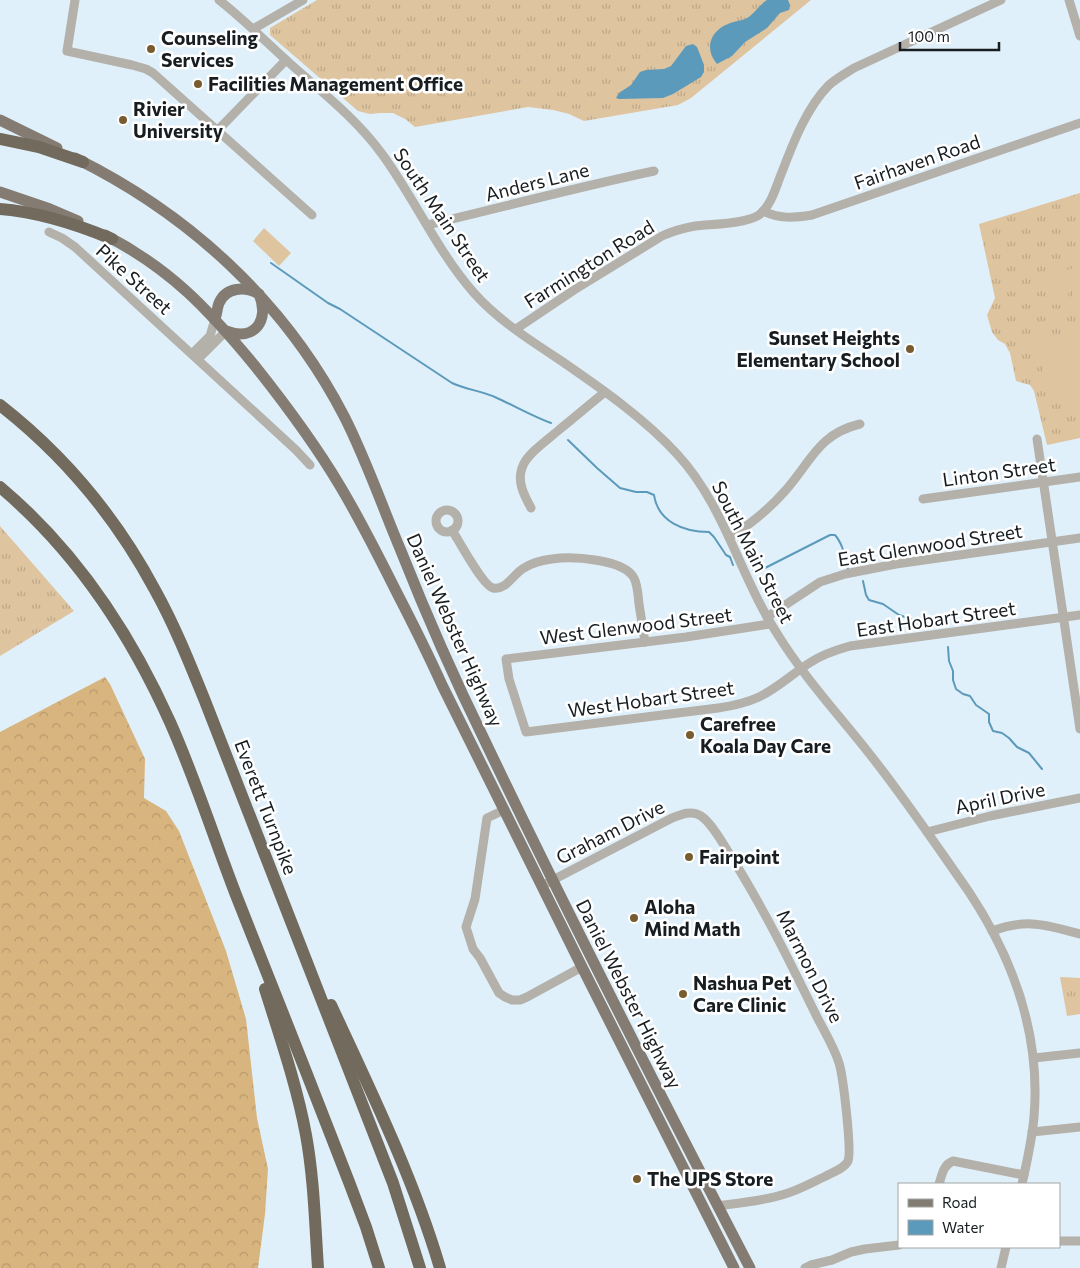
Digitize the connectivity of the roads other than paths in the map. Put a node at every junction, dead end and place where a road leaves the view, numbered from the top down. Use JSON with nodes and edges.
{"nodes":[{"id":1,"x":75,"y":0,"type":"edge"},
{"id":2,"x":219,"y":0,"type":"edge"},
{"id":3,"x":303,"y":0,"type":"edge"},
{"id":4,"x":1001,"y":0,"type":"edge"},
{"id":5,"x":1069,"y":0,"type":"edge"},
{"id":6,"x":253,"y":29,"type":"junction"},
{"id":7,"x":1080,"y":36,"type":"edge"},
{"id":8,"x":286,"y":60,"type":"junction"},
{"id":9,"x":0,"y":120,"type":"edge"},
{"id":10,"x":1080,"y":123,"type":"edge"},
{"id":11,"x":218,"y":130,"type":"junction"},
{"id":12,"x":0,"y":139,"type":"edge"},
{"id":13,"x":84,"y":162,"type":"junction"},
{"id":14,"x":654,"y":172,"type":"dead end"},
{"id":15,"x":0,"y":192,"type":"edge"},
{"id":16,"x":0,"y":209,"type":"edge"},
{"id":17,"x":763,"y":211,"type":"junction"},
{"id":18,"x":312,"y":215,"type":"dead end"},
{"id":19,"x":427,"y":225,"type":"junction"},
{"id":20,"x":49,"y":232,"type":"dead end"},
{"id":21,"x":112,"y":239,"type":"junction"},
{"id":22,"x":259,"y":294,"type":"junction"},
{"id":23,"x":215,"y":319,"type":"junction"},
{"id":24,"x":516,"y":329,"type":"junction"},
{"id":25,"x":226,"y":331,"type":"junction"},
{"id":26,"x":195,"y":357,"type":"junction"},
{"id":27,"x":605,"y":392,"type":"junction"},
{"id":28,"x":0,"y":405,"type":"edge"},
{"id":29,"x":860,"y":424,"type":"dead end"},
{"id":30,"x":1037,"y":440,"type":"dead end"},
{"id":31,"x":310,"y":465,"type":"dead end"},
{"id":32,"x":1080,"y":477,"type":"edge"},
{"id":33,"x":1044,"y":482,"type":"junction"},
{"id":34,"x":0,"y":487,"type":"edge"},
{"id":35,"x":923,"y":499,"type":"dead end"},
{"id":36,"x":531,"y":508,"type":"dead end"},
{"id":37,"x":452,"y":530,"type":"dead end"},
{"id":38,"x":729,"y":537,"type":"junction"},
{"id":39,"x":1080,"y":538,"type":"edge"},
{"id":40,"x":1053,"y":542,"type":"junction"},
{"id":41,"x":1080,"y":616,"type":"edge"},
{"id":42,"x":1064,"y":618,"type":"junction"},
{"id":43,"x":768,"y":620,"type":"junction"},
{"id":44,"x":645,"y":642,"type":"junction"},
{"id":45,"x":801,"y":669,"type":"junction"},
{"id":46,"x":1080,"y":724,"type":"edge"},
{"id":47,"x":1080,"y":729,"type":"edge"},
{"id":48,"x":526,"y":732,"type":"joint"},
{"id":49,"x":1080,"y":798,"type":"edge"},
{"id":50,"x":504,"y":810,"type":"junction"},
{"id":51,"x":694,"y":813,"type":"joint"},
{"id":52,"x":927,"y":832,"type":"junction"},
{"id":53,"x":270,"y":869,"type":"junction"},
{"id":54,"x":547,"y":883,"type":"junction"},
{"id":55,"x":992,"y":931,"type":"junction"},
{"id":56,"x":1080,"y":934,"type":"edge"},
{"id":57,"x":260,"y":957,"type":"junction"},
{"id":58,"x":582,"y":967,"type":"junction"},
{"id":59,"x":1080,"y":1054,"type":"edge"},
{"id":60,"x":1034,"y":1058,"type":"junction"},
{"id":61,"x":1080,"y":1127,"type":"edge"},
{"id":62,"x":1032,"y":1132,"type":"junction"},
{"id":63,"x":1023,"y":1180,"type":"edge"},
{"id":64,"x":940,"y":1183,"type":"edge"},
{"id":65,"x":718,"y":1206,"type":"junction"},
{"id":66,"x":1060,"y":1241,"type":"edge"},
{"id":67,"x":1080,"y":1241,"type":"edge"},
{"id":68,"x":898,"y":1245,"type":"edge"},
{"id":69,"x":1006,"y":1248,"type":"edge"},
{"id":70,"x":832,"y":1260,"type":"junction"},
{"id":71,"x":318,"y":1268,"type":"edge"},
{"id":72,"x":379,"y":1268,"type":"edge"},
{"id":73,"x":420,"y":1268,"type":"edge"},
{"id":74,"x":440,"y":1268,"type":"edge"},
{"id":75,"x":734,"y":1268,"type":"edge"},
{"id":76,"x":750,"y":1268,"type":"edge"},
{"id":77,"x":805,"y":1268,"type":"edge"},
{"id":78,"x":824,"y":1268,"type":"edge"},
{"id":79,"x":1001,"y":1268,"type":"edge"}],
"edges":[{"from":1,"to":11,"type":"street"},
{"from":2,"to":6,"type":"street","name":"South Main Street"},
{"from":3,"to":6,"type":"street"},
{"from":4,"to":17,"type":"street"},
{"from":5,"to":7,"type":"street"},
{"from":6,"to":8,"type":"street","name":"South Main Street"},
{"from":8,"to":11,"type":"street"},
{"from":8,"to":19,"type":"street","name":"South Main Street"},
{"from":9,"to":13,"type":"main road","name":"Daniel Webster Highway"},
{"from":10,"to":17,"type":"street","name":"Fairhaven Road"},
{"from":11,"to":18,"type":"street"},
{"from":12,"to":13,"type":"highway"},
{"from":13,"to":22,"type":"main road","name":"Daniel Webster Highway"},
{"from":14,"to":19,"type":"street","name":"Anders Lane"},
{"from":15,"to":21,"type":"main road","name":"Daniel Webster Highway"},
{"from":16,"to":21,"type":"highway"},
{"from":17,"to":24,"type":"street","name":"Farmington Road"},
{"from":19,"to":24,"type":"street","name":"South Main Street"},
{"from":20,"to":26,"type":"street","name":"Pike Street"},
{"from":21,"to":23,"type":"main road","name":"Daniel Webster Highway"},
{"from":22,"to":23,"type":"main road"},
{"from":22,"to":25,"type":"main road"},
{"from":22,"to":54,"type":"main road","name":"Daniel Webster Highway"},
{"from":23,"to":25,"type":"main road","name":"Daniel Webster Highway"},
{"from":23,"to":26,"type":"street"},
{"from":24,"to":27,"type":"street","name":"South Main Street"},
{"from":25,"to":26,"type":"street"},
{"from":25,"to":50,"type":"main road","name":"Daniel Webster Highway"},
{"from":26,"to":31,"type":"street","name":"Pike Street"},
{"from":27,"to":36,"type":"street"},
{"from":27,"to":38,"type":"street","name":"South Main Street"},
{"from":28,"to":53,"type":"highway","name":"Everett Turnpike"},
{"from":29,"to":38,"type":"street"},
{"from":30,"to":33,"type":"street"},
{"from":32,"to":33,"type":"street","name":"Linton Street"},
{"from":33,"to":35,"type":"street","name":"Linton Street"},
{"from":33,"to":40,"type":"street"},
{"from":34,"to":57,"type":"highway"},
{"from":37,"to":44,"type":"street"},
{"from":38,"to":43,"type":"street","name":"South Main Street"},
{"from":39,"to":40,"type":"street","name":"East Glenwood Street"},
{"from":40,"to":42,"type":"street"},
{"from":40,"to":43,"type":"street","name":"East Glenwood Street"},
{"from":41,"to":42,"type":"street","name":"East Hobart Street"},
{"from":42,"to":45,"type":"street","name":"East Hobart Street"},
{"from":42,"to":46,"type":"street"},
{"from":43,"to":44,"type":"street","name":"West Glenwood Street"},
{"from":43,"to":45,"type":"street","name":"South Main Street"},
{"from":44,"to":48,"type":"street","name":"West Glenwood Street"},
{"from":45,"to":48,"type":"street","name":"West Hobart Street"},
{"from":45,"to":52,"type":"street","name":"South Main Street"},
{"from":46,"to":47,"type":"street"},
{"from":49,"to":52,"type":"street","name":"April Drive"},
{"from":50,"to":54,"type":"main road","name":"Daniel Webster Highway"},
{"from":50,"to":58,"type":"street"},
{"from":51,"to":54,"type":"street","name":"Graham Drive"},
{"from":51,"to":65,"type":"street","name":"Marmon Drive"},
{"from":52,"to":55,"type":"street","name":"South Main Street"},
{"from":53,"to":73,"type":"highway","name":"Everett Turnpike"},
{"from":53,"to":74,"type":"highway"},
{"from":54,"to":58,"type":"main road","name":"Daniel Webster Highway"},
{"from":54,"to":65,"type":"main road","name":"Daniel Webster Highway"},
{"from":55,"to":56,"type":"street"},
{"from":55,"to":60,"type":"street","name":"South Main Street"},
{"from":57,"to":71,"type":"highway"},
{"from":57,"to":72,"type":"highway"},
{"from":58,"to":75,"type":"main road","name":"Daniel Webster Highway"},
{"from":59,"to":60,"type":"street"},
{"from":60,"to":62,"type":"street","name":"South Main Street"},
{"from":61,"to":62,"type":"street"},
{"from":62,"to":63,"type":"street","name":"South Main Street"},
{"from":63,"to":64,"type":"street"},
{"from":65,"to":76,"type":"main road","name":"Daniel Webster Highway"},
{"from":66,"to":67,"type":"street"},
{"from":68,"to":70,"type":"street"},
{"from":69,"to":79,"type":"street"},
{"from":70,"to":77,"type":"street"},
{"from":70,"to":78,"type":"street"}]}
